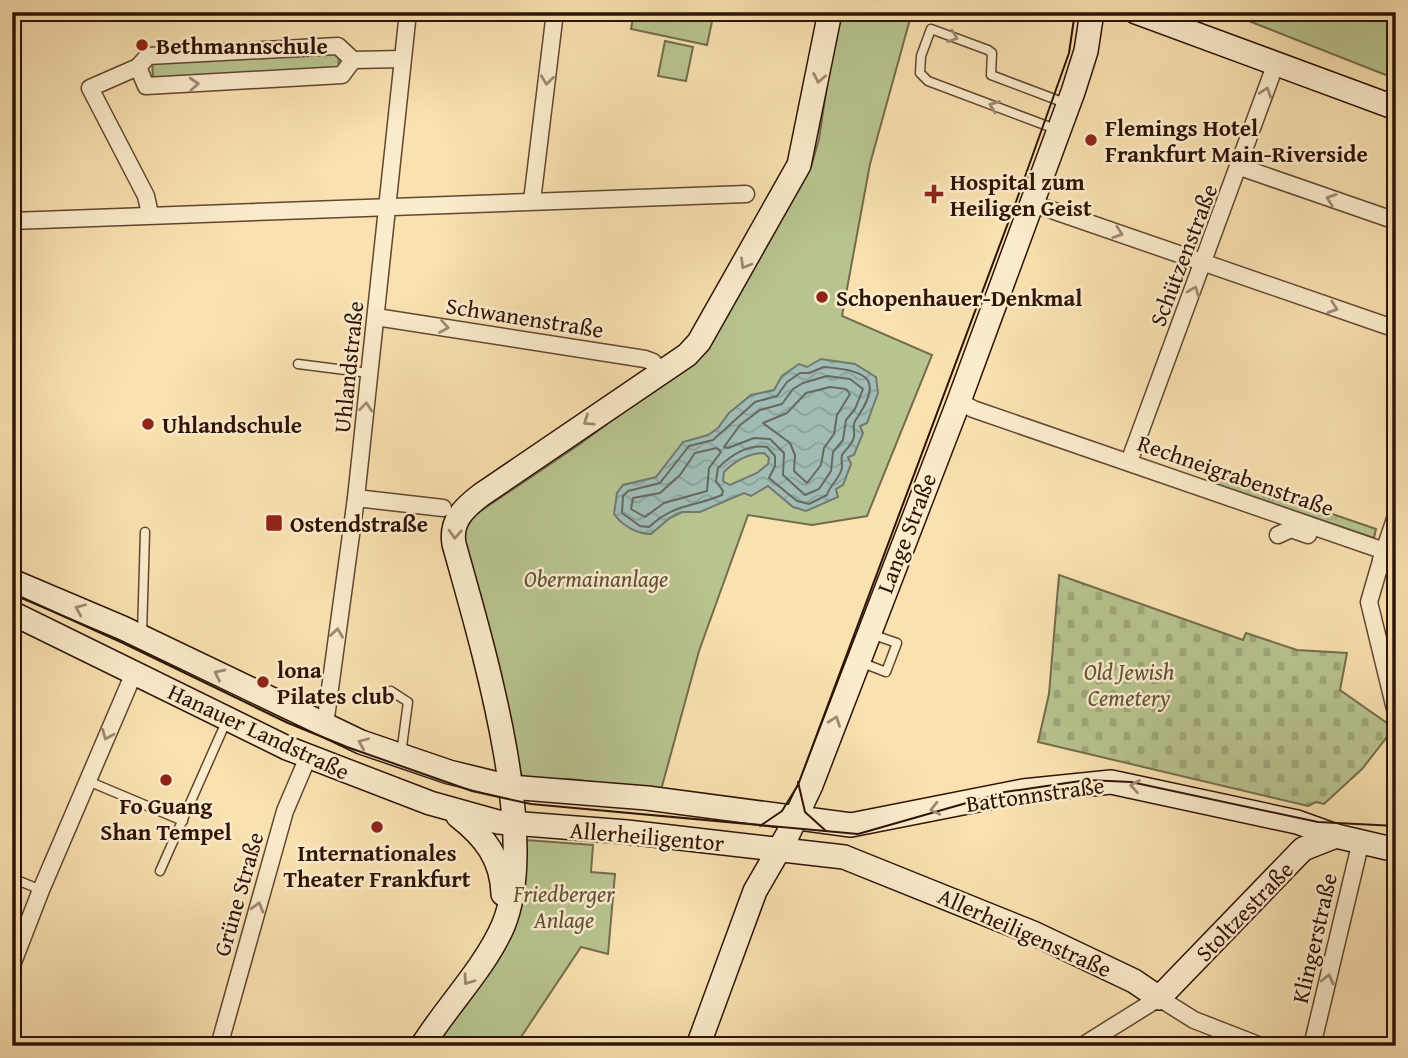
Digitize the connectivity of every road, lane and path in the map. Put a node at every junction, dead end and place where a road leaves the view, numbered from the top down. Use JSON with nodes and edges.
{"nodes":[{"id":1,"x":408,"y":12,"type":"edge"},
{"id":2,"x":555,"y":12,"type":"edge"},
{"id":3,"x":830,"y":12,"type":"edge"},
{"id":4,"x":1091,"y":12,"type":"edge"},
{"id":5,"x":1146,"y":14,"type":"edge"},
{"id":6,"x":402,"y":59,"type":"junction"},
{"id":7,"x":354,"y":60,"type":"junction"},
{"id":8,"x":1276,"y":63,"type":"junction"},
{"id":9,"x":138,"y":67,"type":"junction"},
{"id":10,"x":1068,"y":104,"type":"junction"},
{"id":11,"x":1396,"y":108,"type":"edge"},
{"id":12,"x":1058,"y":130,"type":"junction"},
{"id":13,"x":1240,"y":167,"type":"junction"},
{"id":14,"x":746,"y":194,"type":"dead end"},
{"id":15,"x":532,"y":201,"type":"junction"},
{"id":16,"x":1031,"y":203,"type":"junction"},
{"id":17,"x":388,"y":205,"type":"junction"},
{"id":18,"x":150,"y":214,"type":"junction"},
{"id":19,"x":12,"y":221,"type":"edge"},
{"id":20,"x":1396,"y":221,"type":"edge"},
{"id":21,"x":1205,"y":263,"type":"junction"},
{"id":22,"x":376,"y":317,"type":"junction"},
{"id":23,"x":1396,"y":329,"type":"edge"},
{"id":24,"x":298,"y":364,"type":"dead end"},
{"id":25,"x":661,"y":372,"type":"junction"},
{"id":26,"x":369,"y":373,"type":"junction"},
{"id":27,"x":959,"y":401,"type":"junction"},
{"id":28,"x":1129,"y":462,"type":"junction"},
{"id":29,"x":356,"y":498,"type":"junction"},
{"id":30,"x":443,"y":508,"type":"dead end"},
{"id":31,"x":1396,"y":516,"type":"edge"},
{"id":32,"x":145,"y":532,"type":"dead end"},
{"id":33,"x":1278,"y":535,"type":"dead end"},
{"id":34,"x":1387,"y":556,"type":"edge"},
{"id":35,"x":12,"y":581,"type":"edge"},
{"id":36,"x":12,"y":613,"type":"edge"},
{"id":37,"x":142,"y":637,"type":"junction"},
{"id":38,"x":134,"y":673,"type":"junction"},
{"id":39,"x":391,"y":691,"type":"dead end"},
{"id":40,"x":1396,"y":713,"type":"edge"},
{"id":41,"x":228,"y":719,"type":"junction"},
{"id":42,"x":325,"y":725,"type":"junction"},
{"id":43,"x":308,"y":757,"type":"junction"},
{"id":44,"x":400,"y":757,"type":"junction"},
{"id":45,"x":88,"y":781,"type":"junction"},
{"id":46,"x":510,"y":787,"type":"junction"},
{"id":47,"x":565,"y":794,"type":"junction"},
{"id":48,"x":451,"y":810,"type":"junction"},
{"id":49,"x":795,"y":819,"type":"junction"},
{"id":50,"x":183,"y":821,"type":"junction"},
{"id":51,"x":515,"y":821,"type":"junction"},
{"id":52,"x":1297,"y":822,"type":"junction"},
{"id":53,"x":1336,"y":836,"type":"junction"},
{"id":54,"x":1361,"y":841,"type":"junction"},
{"id":55,"x":779,"y":848,"type":"junction"},
{"id":56,"x":1303,"y":849,"type":"junction"},
{"id":57,"x":1396,"y":850,"type":"edge"},
{"id":58,"x":160,"y":872,"type":"dead end"},
{"id":59,"x":12,"y":878,"type":"edge"},
{"id":60,"x":41,"y":890,"type":"junction"},
{"id":61,"x":504,"y":922,"type":"junction"},
{"id":62,"x":12,"y":965,"type":"edge"},
{"id":63,"x":1159,"y":998,"type":"junction"},
{"id":64,"x":219,"y":1046,"type":"edge"},
{"id":65,"x":422,"y":1046,"type":"edge"},
{"id":66,"x":698,"y":1046,"type":"edge"},
{"id":67,"x":1082,"y":1046,"type":"edge"},
{"id":68,"x":1261,"y":1046,"type":"edge"},
{"id":69,"x":1312,"y":1046,"type":"edge"}],
"edges":[{"from":1,"to":6,"type":"street","name":"Uhlandstraße"},
{"from":2,"to":15,"type":"street","one_way":true},
{"from":3,"to":25,"type":"main road","one_way":true},
{"from":4,"to":10,"type":"main road","name":"Lange Straße"},
{"from":5,"to":8,"type":"main road"},
{"from":6,"to":7,"type":"street"},
{"from":6,"to":17,"type":"street","name":"Uhlandstraße"},
{"from":7,"to":9,"type":"street"},
{"from":9,"to":7,"type":"street","one_way":true},
{"from":8,"to":11,"type":"main road"},
{"from":13,"to":8,"type":"street","name":"Schützenstraße","one_way":true},
{"from":9,"to":18,"type":"street"},
{"from":10,"to":12,"type":"main road","name":"Lange Straße"},
{"from":12,"to":10,"type":"lane","one_way":true},
{"from":12,"to":16,"type":"main road","name":"Lange Straße"},
{"from":20,"to":13,"type":"street","one_way":true},
{"from":13,"to":21,"type":"street","name":"Schützenstraße"},
{"from":14,"to":15,"type":"street"},
{"from":15,"to":17,"type":"street"},
{"from":16,"to":21,"type":"street","one_way":true},
{"from":16,"to":27,"type":"main road","name":"Lange Straße"},
{"from":17,"to":18,"type":"street"},
{"from":17,"to":22,"type":"street","name":"Uhlandstraße"},
{"from":18,"to":19,"type":"street"},
{"from":21,"to":23,"type":"street","one_way":true},
{"from":28,"to":21,"type":"street","name":"Schützenstraße","one_way":true},
{"from":22,"to":25,"type":"street","name":"Schwanenstraße","one_way":true},
{"from":22,"to":26,"type":"street","name":"Uhlandstraße"},
{"from":24,"to":26,"type":"lane"},
{"from":25,"to":46,"type":"main road","one_way":true},
{"from":29,"to":26,"type":"street","name":"Uhlandstraße","one_way":true},
{"from":27,"to":28,"type":"street","name":"Rechneigrabenstraße"},
{"from":49,"to":27,"type":"main road","name":"Lange Straße","one_way":true},
{"from":28,"to":34,"type":"street","name":"Rechneigrabenstraße"},
{"from":29,"to":30,"type":"street"},
{"from":42,"to":29,"type":"street","name":"Uhlandstraße","one_way":true},
{"from":31,"to":34,"type":"street"},
{"from":32,"to":37,"type":"lane"},
{"from":33,"to":34,"type":"street","name":"Rechneigrabenstraße"},
{"from":34,"to":40,"type":"street"},
{"from":37,"to":35,"type":"main road","name":"Hanauer Landstraße","one_way":true},
{"from":36,"to":38,"type":"main road","name":"Hanauer Landstraße"},
{"from":42,"to":37,"type":"main road","name":"Hanauer Landstraße","one_way":true},
{"from":38,"to":41,"type":"main road","name":"Hanauer Landstraße"},
{"from":38,"to":45,"type":"street","one_way":true},
{"from":39,"to":44,"type":"lane"},
{"from":41,"to":43,"type":"main road","name":"Hanauer Landstraße"},
{"from":41,"to":50,"type":"lane"},
{"from":44,"to":42,"type":"main road","name":"Hanauer Landstraße","one_way":true},
{"from":43,"to":48,"type":"main road","name":"Hanauer Landstraße"},
{"from":64,"to":43,"type":"street","name":"Grüne Straße","one_way":true},
{"from":44,"to":46,"type":"main road","name":"Hanauer Landstraße"},
{"from":45,"to":50,"type":"lane"},
{"from":45,"to":60,"type":"street"},
{"from":46,"to":47,"type":"main road","name":"Allerheiligentor"},
{"from":46,"to":51,"type":"main road"},
{"from":47,"to":49,"type":"main road","name":"Allerheiligentor"},
{"from":47,"to":51,"type":"main road","name":"Allerheiligentor"},
{"from":48,"to":51,"type":"main road","name":"Hanauer Landstraße"},
{"from":48,"to":61,"type":"main road"},
{"from":52,"to":49,"type":"main road","name":"Battonnstraße","one_way":true},
{"from":49,"to":55,"type":"main road","name":"Lange Straße"},
{"from":50,"to":58,"type":"lane"},
{"from":51,"to":55,"type":"main road","name":"Allerheiligentor"},
{"from":51,"to":61,"type":"main road"},
{"from":52,"to":53,"type":"main road","name":"Battonnstraße"},
{"from":52,"to":56,"type":"main road"},
{"from":53,"to":54,"type":"main road","name":"Battonnstraße"},
{"from":53,"to":56,"type":"main road","name":"Stoltzestraße"},
{"from":54,"to":57,"type":"main road","name":"Battonnstraße"},
{"from":69,"to":54,"type":"street","name":"Klingerstraße","one_way":true},
{"from":55,"to":63,"type":"main road","name":"Allerheiligenstraße"},
{"from":55,"to":66,"type":"main road","name":"Lange Straße"},
{"from":56,"to":63,"type":"main road","name":"Stoltzestraße"},
{"from":59,"to":60,"type":"lane"},
{"from":60,"to":62,"type":"street"},
{"from":61,"to":65,"type":"main road","one_way":true},
{"from":63,"to":67,"type":"street"},
{"from":63,"to":68,"type":"street","name":"Allerheiligenstraße"}]}
